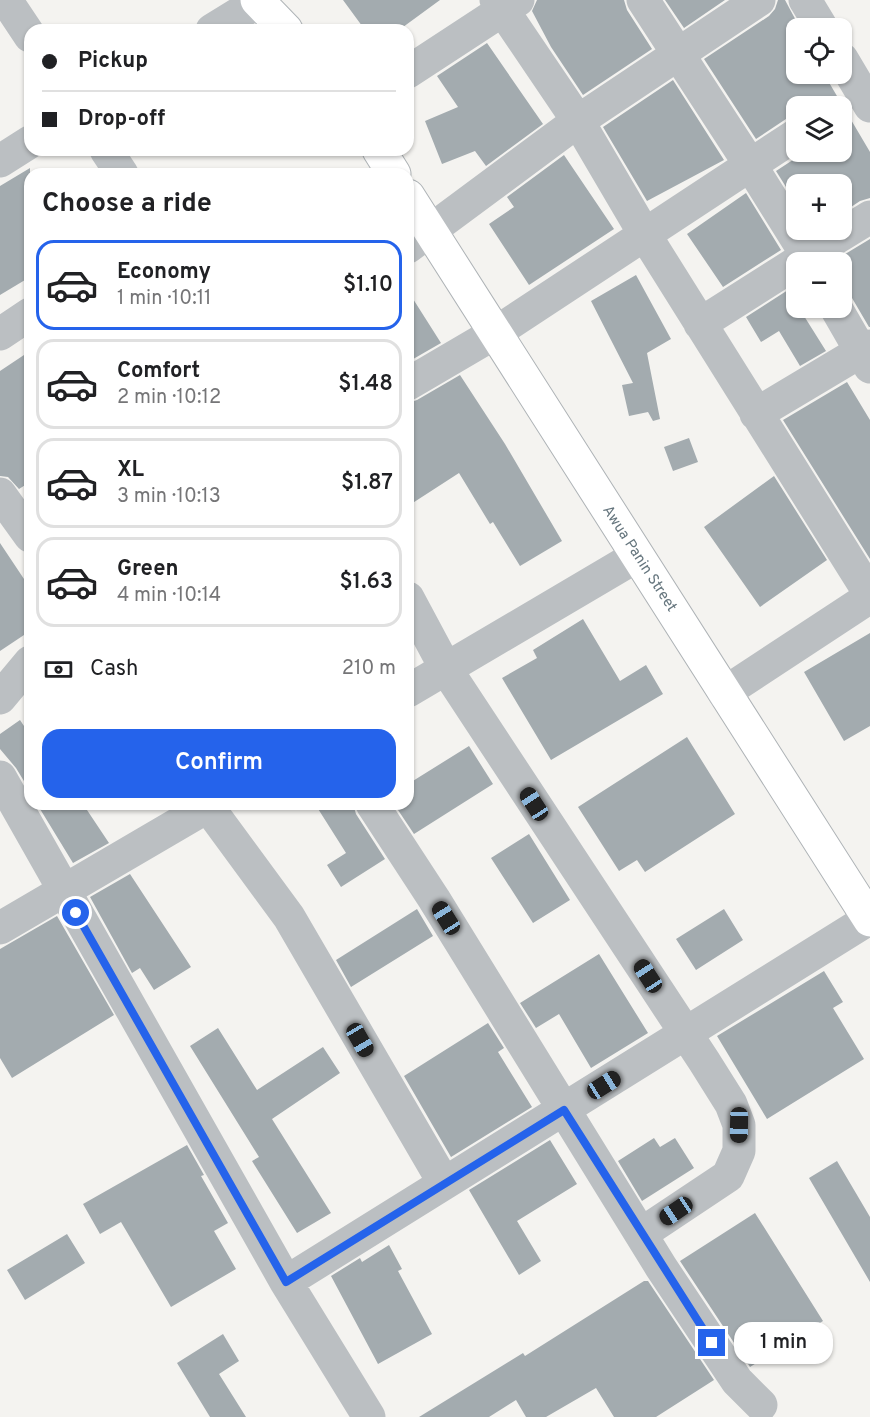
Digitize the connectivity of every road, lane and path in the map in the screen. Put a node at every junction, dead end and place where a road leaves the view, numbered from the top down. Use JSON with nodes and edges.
{"nodes":[{"id":1,"x":6,"y":0,"type":"edge"},
{"id":2,"x":643,"y":0,"type":"edge"},
{"id":3,"x":759,"y":0,"type":"edge"},
{"id":4,"x":805,"y":0,"type":"edge"},
{"id":5,"x":258,"y":1,"type":"edge"},
{"id":6,"x":506,"y":3,"type":"edge"},
{"id":7,"x":816,"y":18,"type":"edge"},
{"id":8,"x":222,"y":24,"type":"edge"},
{"id":9,"x":280,"y":24,"type":"edge"},
{"id":10,"x":24,"y":27,"type":"edge"},
{"id":11,"x":678,"y":53,"type":"junction"},
{"id":12,"x":414,"y":68,"type":"edge"},
{"id":13,"x":852,"y":81,"type":"edge"},
{"id":14,"x":860,"y":98,"type":"edge"},
{"id":15,"x":578,"y":121,"type":"junction"},
{"id":16,"x":786,"y":142,"type":"edge"},
{"id":17,"x":24,"y":146,"type":"edge"},
{"id":18,"x":0,"y":161,"type":"edge"},
{"id":19,"x":751,"y":166,"type":"junction"},
{"id":20,"x":870,"y":217,"type":"edge"},
{"id":21,"x":414,"y":220,"type":"edge"},
{"id":22,"x":645,"y":235,"type":"junction"},
{"id":23,"x":419,"y":240,"type":"edge"},
{"id":24,"x":798,"y":252,"type":"edge"},
{"id":25,"x":817,"y":252,"type":"edge"},
{"id":26,"x":786,"y":271,"type":"edge"},
{"id":27,"x":24,"y":318,"type":"edge"},
{"id":28,"x":843,"y":318,"type":"edge"},
{"id":29,"x":700,"y":324,"type":"junction"},
{"id":30,"x":495,"y":333,"type":"junction"},
{"id":31,"x":0,"y":334,"type":"edge"},
{"id":32,"x":867,"y":355,"type":"edge"},
{"id":33,"x":414,"y":380,"type":"edge"},
{"id":34,"x":756,"y":414,"type":"junction"},
{"id":35,"x":9,"y":501,"type":"edge"},
{"id":36,"x":24,"y":526,"type":"edge"},
{"id":37,"x":637,"y":556,"type":"junction"},
{"id":38,"x":870,"y":596,"type":"edge"},
{"id":39,"x":414,"y":609,"type":"edge"},
{"id":40,"x":24,"y":669,"type":"edge"},
{"id":41,"x":447,"y":669,"type":"junction"},
{"id":42,"x":414,"y":688,"type":"edge"},
{"id":43,"x":724,"y":693,"type":"junction"},
{"id":44,"x":0,"y":698,"type":"edge"},
{"id":45,"x":0,"y":777,"type":"edge"},
{"id":46,"x":200,"y":810,"type":"edge"},
{"id":47,"x":212,"y":810,"type":"edge"},
{"id":48,"x":376,"y":810,"type":"edge"},
{"id":49,"x":64,"y":892,"type":"junction"},
{"id":50,"x":869,"y":920,"type":"edge"},
{"id":51,"x":0,"y":928,"type":"edge"},
{"id":52,"x":685,"y":1034,"type":"junction"},
{"id":53,"x":564,"y":1110,"type":"junction"},
{"id":54,"x":444,"y":1183,"type":"junction"},
{"id":55,"x":641,"y":1234,"type":"junction"},
{"id":56,"x":286,"y":1282,"type":"junction"},
{"id":57,"x":761,"y":1405,"type":"dead end"},
{"id":58,"x":369,"y":1417,"type":"edge"}],
"edges":[{"from":1,"to":10,"type":"street"},
{"from":2,"to":11,"type":"street"},
{"from":3,"to":11,"type":"street"},
{"from":4,"to":7,"type":"street"},
{"from":5,"to":8,"type":"street"},
{"from":5,"to":9,"type":"main road"},
{"from":6,"to":12,"type":"street"},
{"from":6,"to":15,"type":"street"},
{"from":11,"to":15,"type":"street"},
{"from":11,"to":19,"type":"street"},
{"from":13,"to":14,"type":"street"},
{"from":15,"to":22,"type":"street"},
{"from":15,"to":23,"type":"street"},
{"from":16,"to":19,"type":"street"},
{"from":17,"to":18,"type":"street"},
{"from":19,"to":22,"type":"street"},
{"from":19,"to":24,"type":"street"},
{"from":20,"to":25,"type":"street"},
{"from":21,"to":23,"type":"main road","name":"Awua Panin Street"},
{"from":22,"to":29,"type":"street"},
{"from":22,"to":30,"type":"street"},
{"from":23,"to":30,"type":"main road","name":"Awua Panin Street"},
{"from":26,"to":29,"type":"street"},
{"from":27,"to":31,"type":"street"},
{"from":28,"to":32,"type":"street"},
{"from":29,"to":34,"type":"street"},
{"from":30,"to":33,"type":"street"},
{"from":30,"to":37,"type":"main road","name":"Awua Panin Street"},
{"from":32,"to":34,"type":"street"},
{"from":34,"to":38,"type":"street"},
{"from":35,"to":36,"type":"street"},
{"from":37,"to":41,"type":"street"},
{"from":37,"to":43,"type":"main road","name":"Awua Panin Street"},
{"from":38,"to":43,"type":"street"},
{"from":39,"to":41,"type":"street"},
{"from":40,"to":44,"type":"street"},
{"from":41,"to":42,"type":"street"},
{"from":41,"to":52,"type":"street"},
{"from":43,"to":50,"type":"main road","name":"Awua Panin Street"},
{"from":45,"to":49,"type":"street"},
{"from":46,"to":49,"type":"street"},
{"from":47,"to":54,"type":"street"},
{"from":48,"to":53,"type":"street"},
{"from":49,"to":51,"type":"street"},
{"from":49,"to":56,"type":"street"},
{"from":50,"to":52,"type":"street"},
{"from":52,"to":53,"type":"street"},
{"from":52,"to":55,"type":"street"},
{"from":53,"to":54,"type":"street"},
{"from":53,"to":55,"type":"street"},
{"from":54,"to":56,"type":"street"},
{"from":55,"to":57,"type":"street"},
{"from":56,"to":58,"type":"street"}]}
